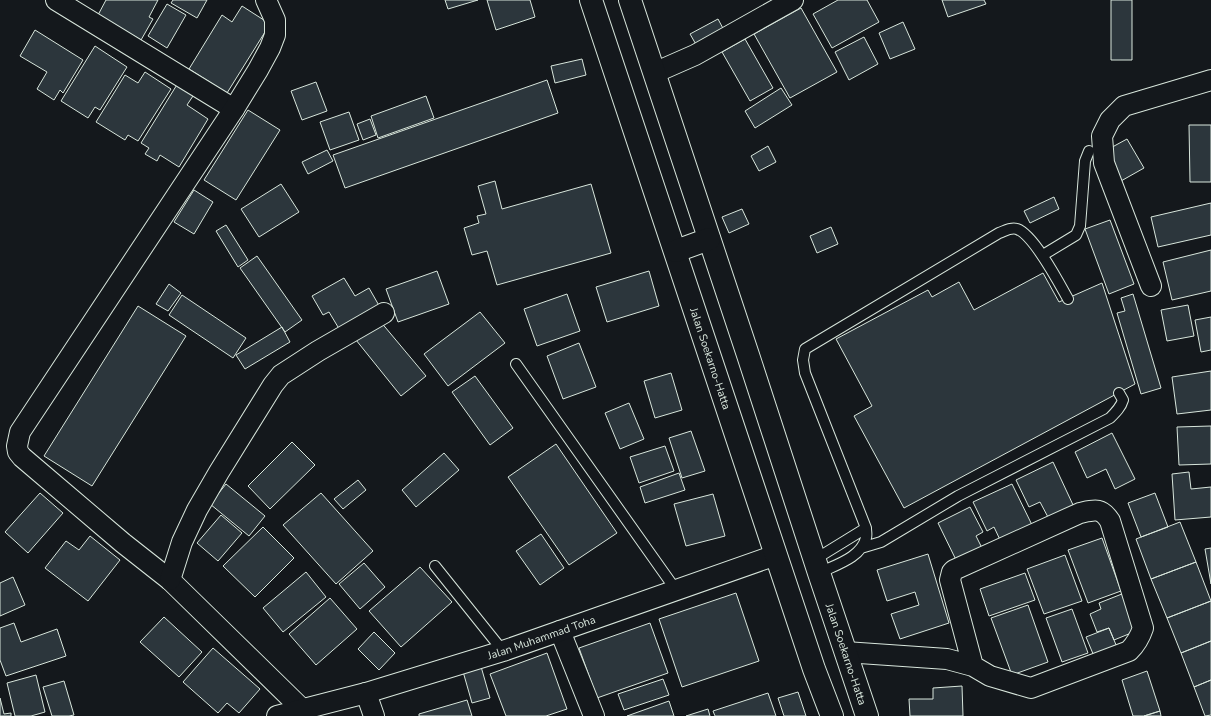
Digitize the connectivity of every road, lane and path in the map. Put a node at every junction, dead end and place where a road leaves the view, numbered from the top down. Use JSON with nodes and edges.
{"nodes":[{"id":1,"x":56,"y":0,"type":"edge"},
{"id":2,"x":266,"y":0,"type":"edge"},
{"id":3,"x":591,"y":0,"type":"edge"},
{"id":4,"x":630,"y":0,"type":"edge"},
{"id":5,"x":793,"y":0,"type":"edge"},
{"id":6,"x":654,"y":73,"type":"junction"},
{"id":7,"x":1211,"y":80,"type":"edge"},
{"id":8,"x":234,"y":109,"type":"junction"},
{"id":9,"x":1089,"y":151,"type":"dead end"},
{"id":10,"x":709,"y":239,"type":"junction"},
{"id":11,"x":676,"y":251,"type":"junction"},
{"id":12,"x":1043,"y":255,"type":"junction"},
{"id":13,"x":1151,"y":286,"type":"dead end"},
{"id":14,"x":1068,"y":299,"type":"dead end"},
{"id":15,"x":384,"y":313,"type":"dead end"},
{"id":16,"x":516,"y":364,"type":"dead end"},
{"id":17,"x":1119,"y":393,"type":"dead end"},
{"id":18,"x":866,"y":528,"type":"junction"},
{"id":19,"x":862,"y":548,"type":"junction"},
{"id":20,"x":776,"y":555,"type":"junction"},
{"id":21,"x":435,"y":566,"type":"dead end"},
{"id":22,"x":817,"y":567,"type":"junction"},
{"id":23,"x":170,"y":580,"type":"junction"},
{"id":24,"x":676,"y":590,"type":"junction"},
{"id":25,"x":560,"y":631,"type":"junction"},
{"id":26,"x":503,"y":651,"type":"junction"},
{"id":27,"x":846,"y":652,"type":"junction"},
{"id":28,"x":973,"y":666,"type":"junction"},
{"id":29,"x":366,"y":693,"type":"junction"},
{"id":30,"x":303,"y":710,"type":"junction"},
{"id":31,"x":277,"y":716,"type":"edge"},
{"id":32,"x":374,"y":716,"type":"edge"},
{"id":33,"x":594,"y":716,"type":"edge"},
{"id":34,"x":832,"y":716,"type":"edge"},
{"id":35,"x":867,"y":716,"type":"edge"}],
"edges":[{"from":1,"to":8,"type":"street"},
{"from":2,"to":8,"type":"street"},
{"from":3,"to":11,"type":"highway","name":"Jalan Soekarno-Hatta"},
{"from":4,"to":6,"type":"highway","name":"Jalan Soekarno-Hatta"},
{"from":5,"to":6,"type":"street"},
{"from":6,"to":10,"type":"highway","name":"Jalan Soekarno-Hatta"},
{"from":7,"to":13,"type":"street"},
{"from":8,"to":23,"type":"street"},
{"from":9,"to":12,"type":"lane"},
{"from":10,"to":11,"type":"highway"},
{"from":10,"to":22,"type":"highway","name":"Jalan Soekarno-Hatta"},
{"from":11,"to":20,"type":"highway","name":"Jalan Soekarno-Hatta"},
{"from":12,"to":14,"type":"lane"},
{"from":12,"to":18,"type":"lane"},
{"from":15,"to":23,"type":"street"},
{"from":16,"to":24,"type":"lane"},
{"from":17,"to":19,"type":"lane"},
{"from":18,"to":19,"type":"lane"},
{"from":18,"to":22,"type":"lane"},
{"from":19,"to":22,"type":"lane"},
{"from":20,"to":24,"type":"street","name":"Jalan Muhammad Toha"},
{"from":20,"to":34,"type":"highway","name":"Jalan Soekarno-Hatta"},
{"from":21,"to":26,"type":"lane"},
{"from":22,"to":27,"type":"highway","name":"Jalan Soekarno-Hatta"},
{"from":23,"to":30,"type":"street"},
{"from":24,"to":25,"type":"street","name":"Jalan Muhammad Toha"},
{"from":25,"to":26,"type":"street","name":"Jalan Muhammad Toha"},
{"from":25,"to":33,"type":"street"},
{"from":26,"to":29,"type":"street","name":"Jalan Muhammad Toha"},
{"from":27,"to":28,"type":"street"},
{"from":27,"to":35,"type":"highway","name":"Jalan Soekarno-Hatta"},
{"from":28,"to":28,"type":"street"},
{"from":29,"to":30,"type":"street","name":"Jalan Muhammad Toha"},
{"from":29,"to":32,"type":"street"},
{"from":30,"to":31,"type":"street","name":"Jalan Muhammad Toha"}]}
